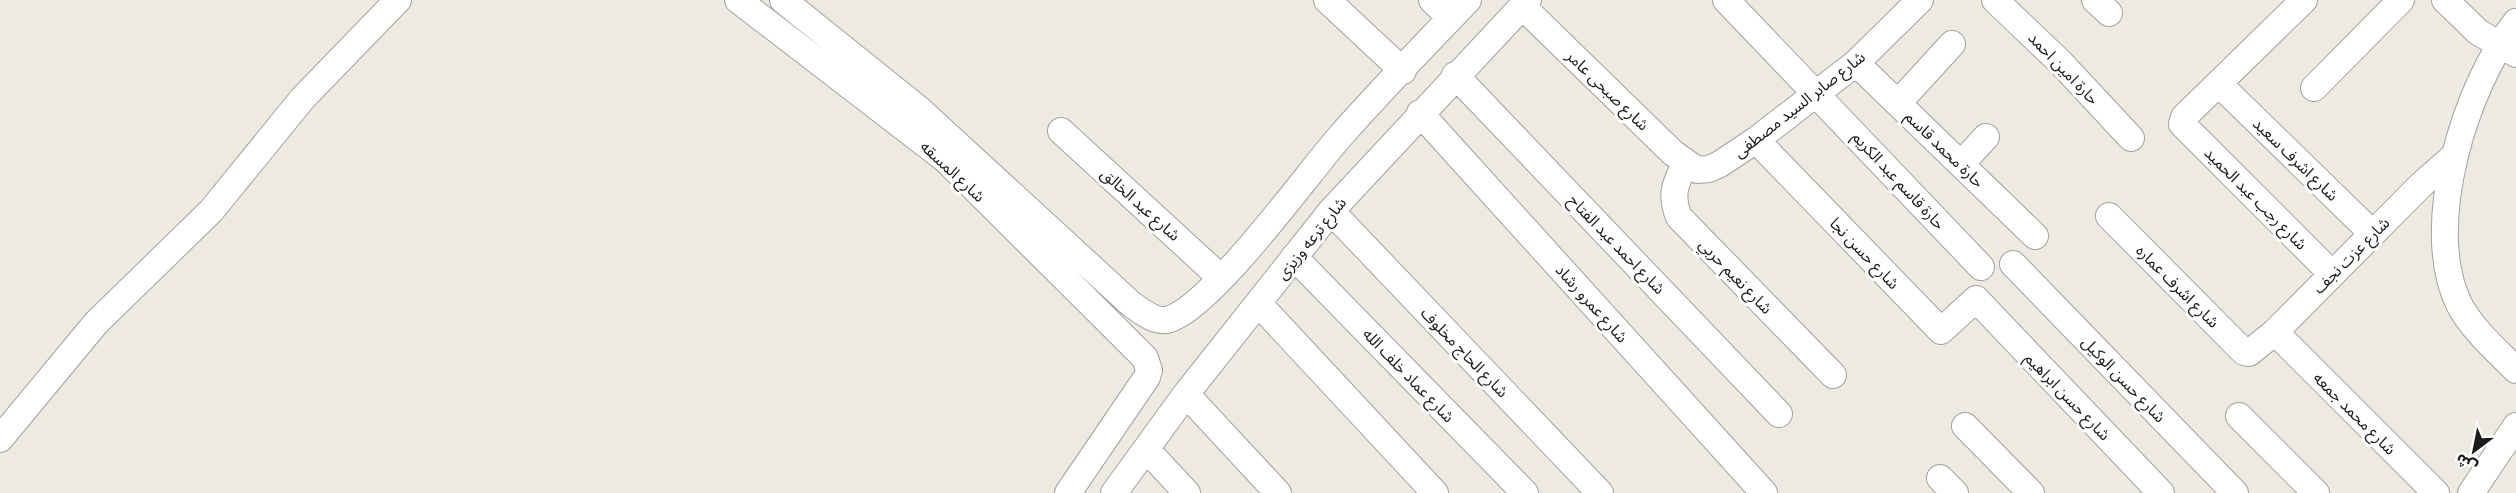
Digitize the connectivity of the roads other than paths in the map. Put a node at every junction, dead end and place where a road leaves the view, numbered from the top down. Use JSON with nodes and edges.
{"nodes":[{"id":1,"x":398,"y":0,"type":"edge"},
{"id":2,"x":738,"y":0,"type":"edge"},
{"id":3,"x":783,"y":0,"type":"edge"},
{"id":4,"x":1328,"y":0,"type":"edge"},
{"id":5,"x":1432,"y":0,"type":"edge"},
{"id":6,"x":1726,"y":0,"type":"edge"},
{"id":7,"x":1995,"y":0,"type":"edge"},
{"id":8,"x":2304,"y":0,"type":"edge"},
{"id":9,"x":2402,"y":0,"type":"edge"},
{"id":10,"x":2445,"y":0,"type":"edge"},
{"id":11,"x":1525,"y":3,"type":"edge"},
{"id":12,"x":1904,"y":5,"type":"edge"},
{"id":13,"x":1459,"y":9,"type":"edge"},
{"id":14,"x":2516,"y":22,"type":"edge"},
{"id":15,"x":1952,"y":44,"type":"dead end"},
{"id":16,"x":2507,"y":49,"type":"edge"},
{"id":17,"x":1856,"y":63,"type":"junction"},
{"id":18,"x":1402,"y":71,"type":"junction"},
{"id":19,"x":1455,"y":75,"type":"junction"},
{"id":20,"x":2219,"y":84,"type":"junction"},
{"id":21,"x":2314,"y":88,"type":"dead end"},
{"id":22,"x":1817,"y":93,"type":"junction"},
{"id":23,"x":1898,"y":103,"type":"junction"},
{"id":24,"x":1420,"y":113,"type":"junction"},
{"id":25,"x":1061,"y":131,"type":"dead end"},
{"id":26,"x":1986,"y":137,"type":"dead end"},
{"id":27,"x":2131,"y":138,"type":"dead end"},
{"id":28,"x":1756,"y":140,"type":"junction"},
{"id":29,"x":2454,"y":156,"type":"junction"},
{"id":30,"x":1961,"y":164,"type":"junction"},
{"id":31,"x":1691,"y":167,"type":"junction"},
{"id":32,"x":1331,"y":211,"type":"junction"},
{"id":33,"x":2109,"y":216,"type":"dead end"},
{"id":34,"x":2372,"y":233,"type":"junction"},
{"id":35,"x":2035,"y":236,"type":"dead end"},
{"id":36,"x":1293,"y":257,"type":"junction"},
{"id":37,"x":2013,"y":264,"type":"dead end"},
{"id":38,"x":1981,"y":267,"type":"dead end"},
{"id":39,"x":2332,"y":274,"type":"junction"},
{"id":40,"x":1221,"y":278,"type":"junction"},
{"id":41,"x":1976,"y":299,"type":"joint"},
{"id":42,"x":1260,"y":304,"type":"junction"},
{"id":43,"x":2275,"y":332,"type":"junction"},
{"id":44,"x":2249,"y":353,"type":"joint"},
{"id":45,"x":2516,"y":370,"type":"edge"},
{"id":46,"x":1833,"y":375,"type":"dead end"},
{"id":47,"x":1186,"y":394,"type":"junction"},
{"id":48,"x":1779,"y":414,"type":"dead end"},
{"id":49,"x":2239,"y":416,"type":"dead end"},
{"id":50,"x":1965,"y":426,"type":"dead end"},
{"id":51,"x":2516,"y":426,"type":"edge"},
{"id":52,"x":0,"y":439,"type":"edge"},
{"id":53,"x":1147,"y":450,"type":"junction"},
{"id":54,"x":1068,"y":493,"type":"edge"},
{"id":55,"x":1114,"y":493,"type":"edge"},
{"id":56,"x":1187,"y":493,"type":"edge"},
{"id":57,"x":1278,"y":493,"type":"edge"},
{"id":58,"x":1435,"y":493,"type":"edge"},
{"id":59,"x":1525,"y":493,"type":"edge"},
{"id":60,"x":1600,"y":493,"type":"edge"},
{"id":61,"x":1764,"y":493,"type":"edge"},
{"id":62,"x":2031,"y":493,"type":"edge"},
{"id":63,"x":2161,"y":493,"type":"edge"},
{"id":64,"x":2235,"y":493,"type":"edge"},
{"id":65,"x":2316,"y":493,"type":"edge"},
{"id":66,"x":2436,"y":493,"type":"edge"},
{"id":67,"x":2471,"y":493,"type":"edge"}],
"edges":[{"from":1,"to":52,"type":"street"},
{"from":2,"to":54,"type":"street","name":"شارع المسقه"},
{"from":3,"to":40,"type":"street","name":"شارع المسقه"},
{"from":4,"to":18,"type":"street"},
{"from":5,"to":13,"type":"street"},
{"from":6,"to":22,"type":"street","name":"حارة قاسم عبد الكريم"},
{"from":7,"to":27,"type":"street","name":"حارة امين احمد"},
{"from":8,"to":20,"type":"street"},
{"from":9,"to":21,"type":"street"},
{"from":10,"to":16,"type":"street"},
{"from":11,"to":19,"type":"street","name":"شارع ترعه وزيزى"},
{"from":11,"to":31,"type":"street","name":"شارع صبحى عامر"},
{"from":12,"to":17,"type":"street","name":"شارع صابر السيد مصطفى"},
{"from":13,"to":18,"type":"street"},
{"from":14,"to":16,"type":"street"},
{"from":15,"to":23,"type":"street"},
{"from":16,"to":29,"type":"street"},
{"from":17,"to":22,"type":"street","name":"شارع صابر السيد مصطفى"},
{"from":17,"to":23,"type":"street","name":"حارة محمد قاسم"},
{"from":18,"to":40,"type":"street"},
{"from":19,"to":24,"type":"street","name":"شارع ترعه وزيزى"},
{"from":19,"to":48,"type":"street","name":"شارع احمد عبد الفتاح"},
{"from":20,"to":34,"type":"street","name":"شارع اشرف سعيد"},
{"from":20,"to":39,"type":"street","name":"شارع رجب عبد الحميد"},
{"from":22,"to":28,"type":"street","name":"شارع صابر السيد مصطفى"},
{"from":22,"to":38,"type":"street","name":"حارة قاسم عبد الكريم"},
{"from":23,"to":30,"type":"street","name":"حارة محمد قاسم"},
{"from":24,"to":32,"type":"street","name":"شارع ترعه وزيزى"},
{"from":24,"to":61,"type":"street","name":"شارع عمرو رشاد"},
{"from":25,"to":40,"type":"street","name":"شارع عبد الخالق"},
{"from":26,"to":30,"type":"street"},
{"from":28,"to":31,"type":"street","name":"شارع صابر السيد مصطفى"},
{"from":28,"to":41,"type":"street","name":"شارع حسن نجا"},
{"from":29,"to":34,"type":"street","name":"شارع عزت نجف"},
{"from":29,"to":45,"type":"street"},
{"from":30,"to":35,"type":"street","name":"حارة محمد قاسم"},
{"from":31,"to":46,"type":"street","name":"شارع نعيم حربي"},
{"from":32,"to":36,"type":"street","name":"شارع ترعه وزيزى"},
{"from":32,"to":60,"type":"street","name":"شارع الحاج مخلوف"},
{"from":33,"to":44,"type":"street","name":"شارع اشرف عماره"},
{"from":34,"to":39,"type":"street","name":"شارع عزت نجف"},
{"from":36,"to":42,"type":"street","name":"شارع ترعه وزيزى"},
{"from":36,"to":59,"type":"street","name":"شارع عماد خلف الله"},
{"from":37,"to":64,"type":"street","name":"شارع حسن الوكيل"},
{"from":39,"to":43,"type":"street","name":"شارع عزت نجف"},
{"from":41,"to":63,"type":"street","name":"شارع حسن ابراهيم"},
{"from":42,"to":47,"type":"street","name":"شارع ترعه وزيزى"},
{"from":42,"to":58,"type":"street"},
{"from":43,"to":44,"type":"street","name":"شارع عزت نجف"},
{"from":43,"to":66,"type":"street","name":"شارع محمد جمعه"},
{"from":47,"to":53,"type":"street","name":"شارع ترعه وزيزى"},
{"from":47,"to":57,"type":"street"},
{"from":49,"to":65,"type":"street"},
{"from":50,"to":62,"type":"street"},
{"from":51,"to":67,"type":"street"},
{"from":53,"to":55,"type":"street","name":"شارع ترعه وزيزى"},
{"from":53,"to":56,"type":"street"}]}
